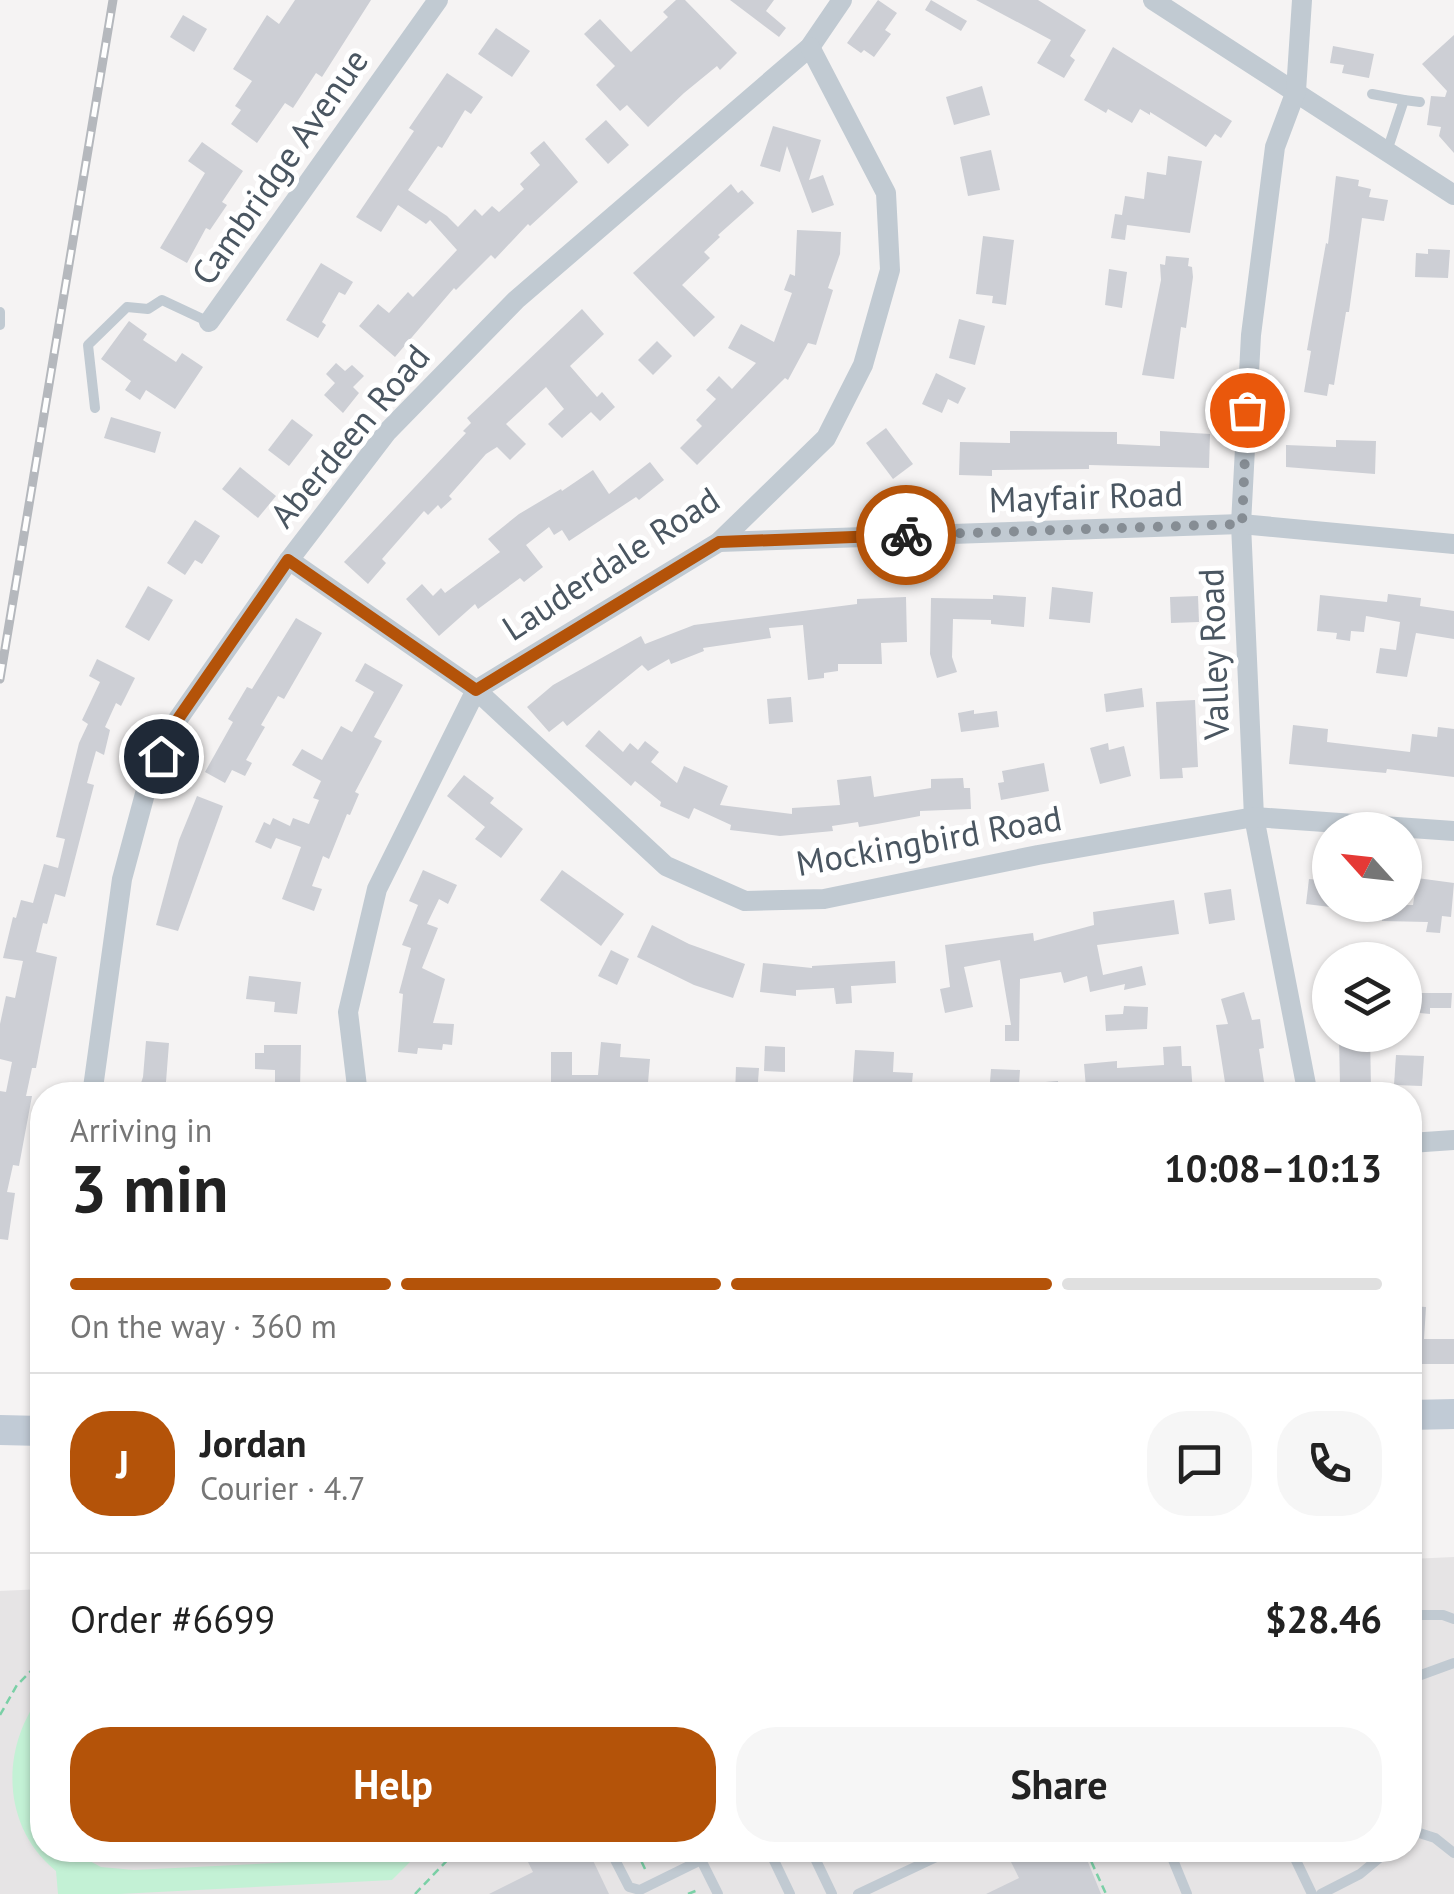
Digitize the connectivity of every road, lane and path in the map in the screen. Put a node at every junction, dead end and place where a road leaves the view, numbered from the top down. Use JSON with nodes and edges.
{"nodes":[{"id":1,"x":438,"y":0,"type":"edge"},
{"id":2,"x":842,"y":0,"type":"edge"},
{"id":3,"x":1153,"y":0,"type":"edge"},
{"id":4,"x":1302,"y":0,"type":"edge"},
{"id":5,"x":810,"y":47,"type":"junction"},
{"id":6,"x":1296,"y":91,"type":"junction"},
{"id":7,"x":1372,"y":94,"type":"dead end"},
{"id":8,"x":1404,"y":100,"type":"junction"},
{"id":9,"x":1420,"y":102,"type":"dead end"},
{"id":10,"x":1387,"y":152,"type":"junction"},
{"id":11,"x":1454,"y":196,"type":"edge"},
{"id":12,"x":0,"y":312,"type":"edge"},
{"id":13,"x":209,"y":322,"type":"joint"},
{"id":14,"x":0,"y":325,"type":"edge"},
{"id":15,"x":94,"y":408,"type":"dead end"},
{"id":16,"x":1242,"y":524,"type":"junction"},
{"id":17,"x":719,"y":542,"type":"junction"},
{"id":18,"x":1454,"y":544,"type":"edge"},
{"id":19,"x":288,"y":560,"type":"junction"},
{"id":20,"x":476,"y":690,"type":"junction"},
{"id":21,"x":1254,"y":817,"type":"junction"},
{"id":22,"x":1454,"y":831,"type":"edge"},
{"id":23,"x":94,"y":1082,"type":"edge"},
{"id":24,"x":356,"y":1082,"type":"edge"},
{"id":25,"x":1305,"y":1082,"type":"edge"},
{"id":26,"x":1454,"y":1140,"type":"edge"},
{"id":27,"x":1422,"y":1142,"type":"edge"},
{"id":28,"x":1422,"y":1414,"type":"edge"},
{"id":29,"x":1454,"y":1414,"type":"edge"},
{"id":30,"x":0,"y":1430,"type":"edge"},
{"id":31,"x":30,"y":1431,"type":"edge"},
{"id":32,"x":1422,"y":1615,"type":"edge"},
{"id":33,"x":1454,"y":1620,"type":"edge"},
{"id":34,"x":1454,"y":1663,"type":"edge"},
{"id":35,"x":30,"y":1672,"type":"edge"},
{"id":36,"x":1422,"y":1675,"type":"edge"},
{"id":37,"x":0,"y":1715,"type":"edge"},
{"id":38,"x":1422,"y":1834,"type":"edge"},
{"id":39,"x":1454,"y":1853,"type":"edge"},
{"id":40,"x":446,"y":1862,"type":"edge"},
{"id":41,"x":616,"y":1862,"type":"edge"},
{"id":42,"x":642,"y":1862,"type":"edge"},
{"id":43,"x":687,"y":1862,"type":"edge"},
{"id":44,"x":702,"y":1862,"type":"edge"},
{"id":45,"x":774,"y":1862,"type":"edge"},
{"id":46,"x":817,"y":1862,"type":"edge"},
{"id":47,"x":926,"y":1862,"type":"edge"},
{"id":48,"x":1091,"y":1862,"type":"edge"},
{"id":49,"x":1173,"y":1862,"type":"edge"},
{"id":50,"x":1297,"y":1862,"type":"edge"},
{"id":51,"x":1374,"y":1862,"type":"edge"},
{"id":52,"x":647,"y":1874,"type":"dead end"},
{"id":53,"x":698,"y":1882,"type":"dead end"},
{"id":54,"x":703,"y":1887,"type":"junction"},
{"id":55,"x":415,"y":1894,"type":"edge"},
{"id":56,"x":688,"y":1894,"type":"edge"},
{"id":57,"x":705,"y":1894,"type":"edge"},
{"id":58,"x":718,"y":1894,"type":"edge"},
{"id":59,"x":790,"y":1894,"type":"edge"},
{"id":60,"x":832,"y":1894,"type":"edge"},
{"id":61,"x":858,"y":1894,"type":"edge"},
{"id":62,"x":1106,"y":1894,"type":"edge"},
{"id":63,"x":1187,"y":1894,"type":"edge"},
{"id":64,"x":1312,"y":1894,"type":"edge"},
{"id":65,"x":1321,"y":1894,"type":"edge"}],
"edges":[{"from":1,"to":13,"type":"street","name":"Cambridge Avenue"},
{"from":2,"to":5,"type":"street","name":"Aberdeen Road"},
{"from":3,"to":6,"type":"street"},
{"from":4,"to":6,"type":"street","name":"Valley Road"},
{"from":5,"to":17,"type":"street","name":"Lauderdale Road"},
{"from":5,"to":19,"type":"street","name":"Aberdeen Road"},
{"from":6,"to":10,"type":"street"},
{"from":6,"to":16,"type":"street","name":"Valley Road"},
{"from":7,"to":8,"type":"lane"},
{"from":8,"to":9,"type":"lane"},
{"from":8,"to":10,"type":"lane"},
{"from":10,"to":11,"type":"street"},
{"from":12,"to":14,"type":"lane"},
{"from":13,"to":15,"type":"lane"},
{"from":16,"to":17,"type":"street","name":"Mayfair Road"},
{"from":16,"to":18,"type":"street","name":"Mayfair Road"},
{"from":16,"to":21,"type":"street","name":"Valley Road"},
{"from":17,"to":20,"type":"street","name":"Lauderdale Road"},
{"from":19,"to":20,"type":"street","name":"Mockingbird Road"},
{"from":19,"to":23,"type":"street","name":"Aberdeen Road"},
{"from":20,"to":21,"type":"street","name":"Mockingbird Road"},
{"from":20,"to":24,"type":"street"},
{"from":21,"to":22,"type":"street","name":"Mockingbird Road"},
{"from":21,"to":25,"type":"street","name":"Valley Road"},
{"from":26,"to":27,"type":"street"},
{"from":28,"to":29,"type":"street"},
{"from":30,"to":31,"type":"street"},
{"from":32,"to":33,"type":"lane"},
{"from":34,"to":36,"type":"lane"},
{"from":35,"to":37,"type":"path"},
{"from":38,"to":39,"type":"lane"},
{"from":40,"to":55,"type":"path"},
{"from":41,"to":43,"type":"lane"},
{"from":42,"to":52,"type":"path"},
{"from":44,"to":58,"type":"lane"},
{"from":45,"to":59,"type":"lane"},
{"from":46,"to":60,"type":"lane"},
{"from":47,"to":61,"type":"lane"},
{"from":48,"to":62,"type":"path"},
{"from":49,"to":63,"type":"lane"},
{"from":50,"to":64,"type":"lane"},
{"from":51,"to":65,"type":"lane"},
{"from":53,"to":54,"type":"path"},
{"from":54,"to":56,"type":"path"},
{"from":54,"to":57,"type":"path"}]}
